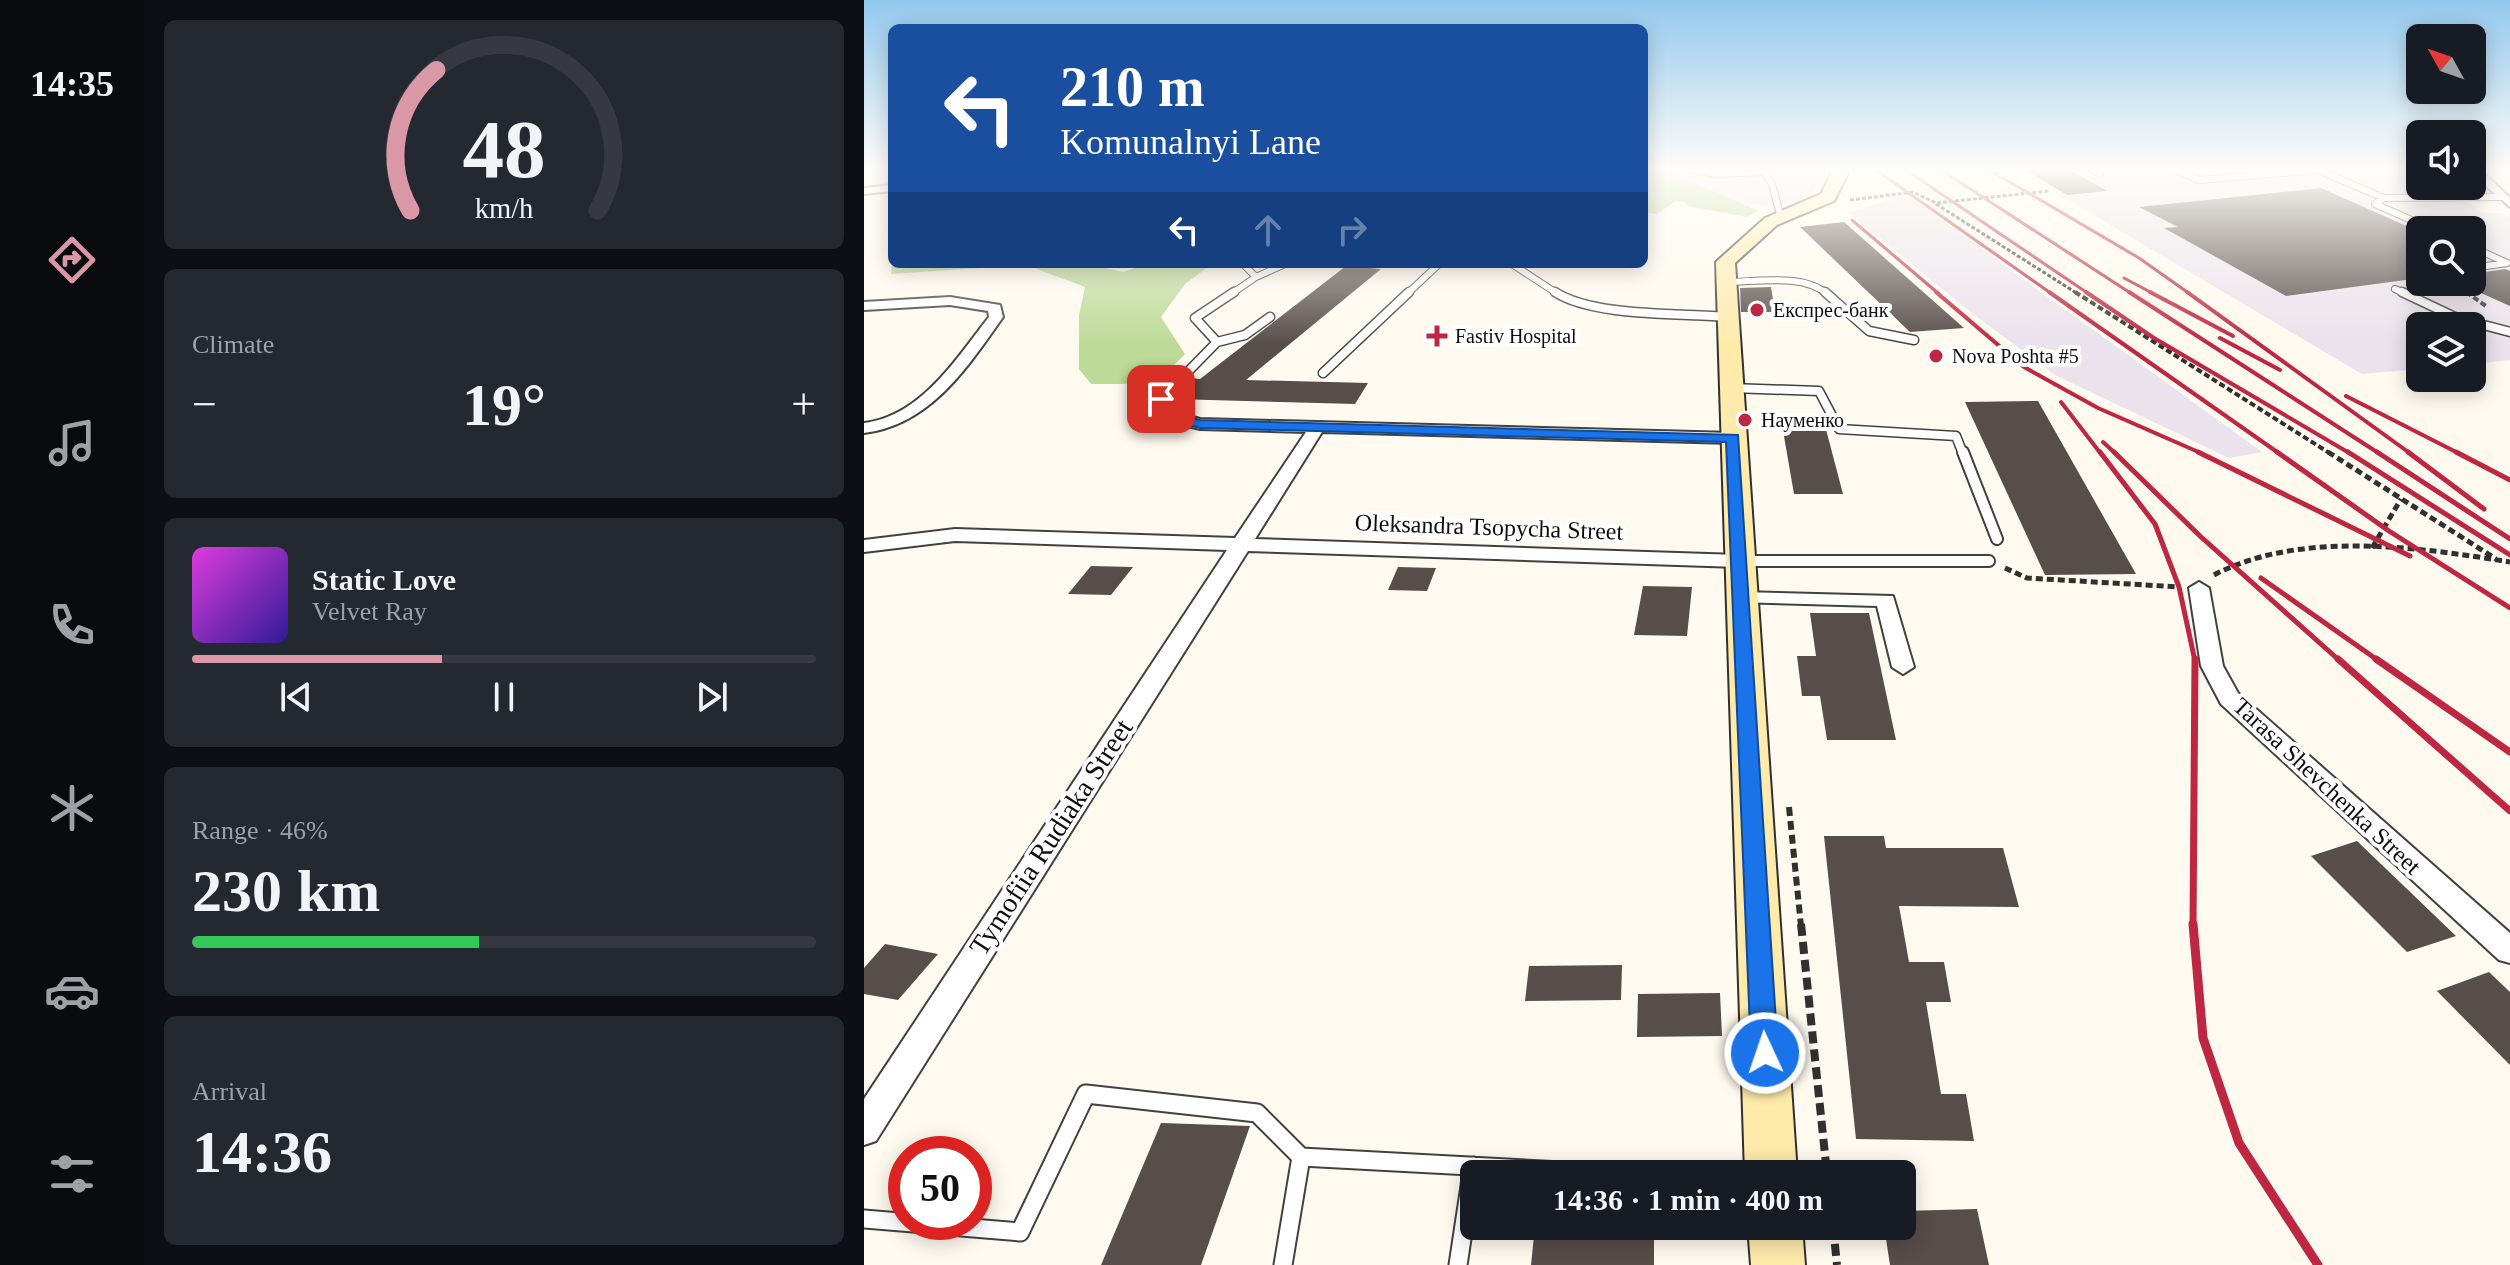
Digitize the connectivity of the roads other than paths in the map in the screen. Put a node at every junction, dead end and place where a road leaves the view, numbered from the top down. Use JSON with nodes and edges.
{"nodes":[{"id":1,"x":1759,"y":227,"type":"edge"},
{"id":2,"x":2486,"y":253,"type":"edge"},
{"id":3,"x":2486,"y":266,"type":"edge"},
{"id":4,"x":1247,"y":268,"type":"edge"},
{"id":5,"x":1276,"y":268,"type":"edge"},
{"id":6,"x":1435,"y":268,"type":"edge"},
{"id":7,"x":1518,"y":268,"type":"edge"},
{"id":8,"x":1256,"y":277,"type":"junction"},
{"id":9,"x":1726,"y":282,"type":"junction"},
{"id":10,"x":2395,"y":289,"type":"dead end"},
{"id":11,"x":864,"y":306,"type":"edge"},
{"id":12,"x":1270,"y":317,"type":"dead end"},
{"id":13,"x":1727,"y":317,"type":"junction"},
{"id":14,"x":2510,"y":332,"type":"edge"},
{"id":15,"x":1914,"y":340,"type":"dead end"},
{"id":16,"x":1217,"y":342,"type":"junction"},
{"id":17,"x":1323,"y":373,"type":"dead end"},
{"id":18,"x":1731,"y":388,"type":"junction"},
{"id":19,"x":1169,"y":391,"type":"joint"},
{"id":20,"x":864,"y":428,"type":"edge"},
{"id":21,"x":1316,"y":429,"type":"junction"},
{"id":22,"x":1733,"y":438,"type":"junction"},
{"id":23,"x":1997,"y":539,"type":"dead end"},
{"id":24,"x":1238,"y":545,"type":"junction"},
{"id":25,"x":864,"y":546,"type":"edge"},
{"id":26,"x":1739,"y":561,"type":"junction"},
{"id":27,"x":1989,"y":561,"type":"road end"},
{"id":28,"x":2199,"y":588,"type":"road end"},
{"id":29,"x":1741,"y":598,"type":"junction"},
{"id":30,"x":1903,"y":667,"type":"dead end"},
{"id":31,"x":2510,"y":951,"type":"edge"},
{"id":32,"x":864,"y":1129,"type":"edge"},
{"id":33,"x":1301,"y":1157,"type":"junction"},
{"id":34,"x":1770,"y":1160,"type":"edge"},
{"id":35,"x":1460,"y":1165,"type":"edge"},
{"id":36,"x":864,"y":1219,"type":"edge"},
{"id":37,"x":1462,"y":1240,"type":"edge"},
{"id":38,"x":1776,"y":1240,"type":"edge"},
{"id":39,"x":1283,"y":1265,"type":"edge"},
{"id":40,"x":1458,"y":1265,"type":"edge"},
{"id":41,"x":1778,"y":1265,"type":"edge"}],
"edges":[{"from":1,"to":9,"type":"main road"},
{"from":2,"to":3,"type":"lane"},
{"from":4,"to":8,"type":"lane"},
{"from":5,"to":8,"type":"lane"},
{"from":6,"to":17,"type":"lane"},
{"from":7,"to":13,"type":"lane"},
{"from":8,"to":16,"type":"lane"},
{"from":9,"to":13,"type":"main road"},
{"from":9,"to":15,"type":"lane"},
{"from":10,"to":14,"type":"lane"},
{"from":11,"to":20,"type":"street"},
{"from":12,"to":16,"type":"lane"},
{"from":13,"to":18,"type":"main road"},
{"from":16,"to":19,"type":"lane"},
{"from":18,"to":22,"type":"main road"},
{"from":18,"to":23,"type":"lane"},
{"from":19,"to":21,"type":"street"},
{"from":21,"to":22,"type":"street"},
{"from":21,"to":24,"type":"street","name":"Tymofiia Rudiaka Street"},
{"from":22,"to":26,"type":"main road"},
{"from":24,"to":25,"type":"street","name":"Oleksandra Tsopycha Street"},
{"from":24,"to":26,"type":"street","name":"Oleksandra Tsopycha Street"},
{"from":24,"to":32,"type":"street","name":"Tymofiia Rudiaka Street"},
{"from":26,"to":27,"type":"lane"},
{"from":26,"to":29,"type":"main road"},
{"from":28,"to":31,"type":"street","name":"Tarasa Shevchenka Street"},
{"from":29,"to":30,"type":"street"},
{"from":29,"to":34,"type":"main road"},
{"from":33,"to":35,"type":"lane"},
{"from":33,"to":36,"type":"lane"},
{"from":33,"to":39,"type":"lane"},
{"from":37,"to":40,"type":"lane"},
{"from":38,"to":41,"type":"main road"}]}
